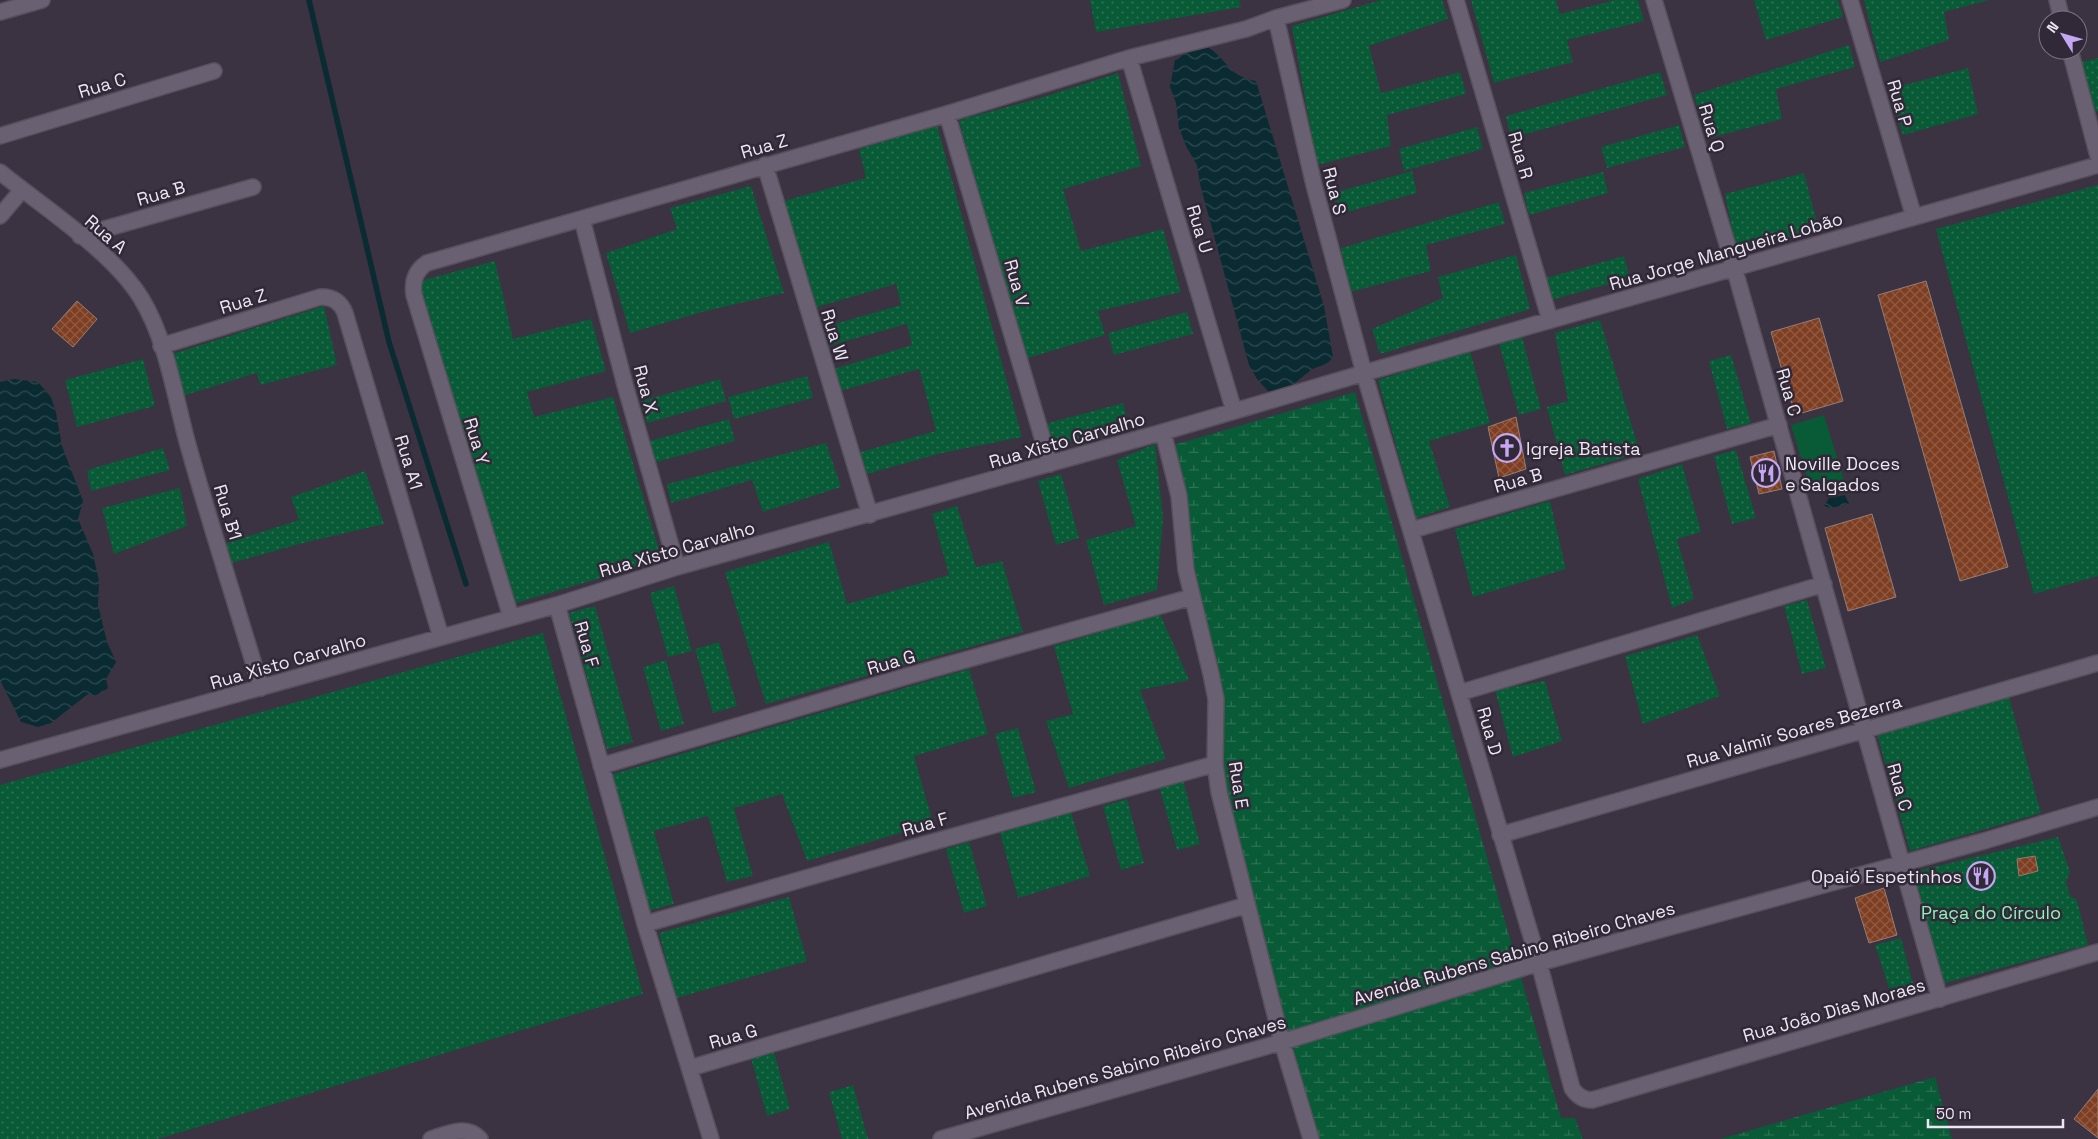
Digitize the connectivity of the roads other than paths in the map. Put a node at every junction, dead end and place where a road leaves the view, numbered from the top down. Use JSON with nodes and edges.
{"nodes":[{"id":1,"x":42,"y":0,"type":"edge"},
{"id":2,"x":1343,"y":0,"type":"edge"},
{"id":3,"x":1456,"y":0,"type":"edge"},
{"id":4,"x":1654,"y":0,"type":"edge"},
{"id":5,"x":1850,"y":0,"type":"edge"},
{"id":6,"x":0,"y":12,"type":"edge"},
{"id":7,"x":1276,"y":18,"type":"junction"},
{"id":8,"x":1129,"y":58,"type":"junction"},
{"id":9,"x":2073,"y":60,"type":"edge"},
{"id":10,"x":214,"y":71,"type":"dead end"},
{"id":11,"x":947,"y":114,"type":"junction"},
{"id":12,"x":0,"y":136,"type":"edge"},
{"id":13,"x":2098,"y":156,"type":"edge"},
{"id":14,"x":2098,"y":165,"type":"edge"},
{"id":15,"x":765,"y":166,"type":"junction"},
{"id":16,"x":0,"y":172,"type":"edge"},
{"id":17,"x":253,"y":187,"type":"dead end"},
{"id":18,"x":22,"y":190,"type":"junction"},
{"id":19,"x":0,"y":216,"type":"edge"},
{"id":20,"x":1914,"y":217,"type":"junction"},
{"id":21,"x":582,"y":219,"type":"junction"},
{"id":22,"x":80,"y":236,"type":"junction"},
{"id":23,"x":1734,"y":267,"type":"junction"},
{"id":24,"x":415,"y":276,"type":"joint"},
{"id":25,"x":335,"y":300,"type":"joint"},
{"id":26,"x":1550,"y":320,"type":"junction"},
{"id":27,"x":161,"y":346,"type":"junction"},
{"id":28,"x":1364,"y":373,"type":"junction"},
{"id":29,"x":1234,"y":411,"type":"junction"},
{"id":30,"x":1779,"y":425,"type":"junction"},
{"id":31,"x":1163,"y":432,"type":"junction"},
{"id":32,"x":1050,"y":464,"type":"junction"},
{"id":33,"x":870,"y":515,"type":"junction"},
{"id":34,"x":1412,"y":530,"type":"junction"},
{"id":35,"x":677,"y":568,"type":"junction"},
{"id":36,"x":1824,"y":584,"type":"junction"},
{"id":37,"x":1192,"y":596,"type":"junction"},
{"id":38,"x":556,"y":605,"type":"junction"},
{"id":39,"x":511,"y":617,"type":"junction"},
{"id":40,"x":441,"y":637,"type":"junction"},
{"id":41,"x":2098,"y":663,"type":"edge"},
{"id":42,"x":261,"y":688,"type":"junction"},
{"id":43,"x":1460,"y":693,"type":"junction"},
{"id":44,"x":1864,"y":730,"type":"junction"},
{"id":45,"x":0,"y":760,"type":"edge"},
{"id":46,"x":1216,"y":764,"type":"junction"},
{"id":47,"x":602,"y":766,"type":"junction"},
{"id":48,"x":2098,"y":807,"type":"edge"},
{"id":49,"x":1500,"y":835,"type":"junction"},
{"id":50,"x":1902,"y":863,"type":"junction"},
{"id":51,"x":1247,"y":905,"type":"junction"},
{"id":52,"x":645,"y":924,"type":"junction"},
{"id":53,"x":2098,"y":952,"type":"edge"},
{"id":54,"x":1539,"y":963,"type":"junction"},
{"id":55,"x":1940,"y":999,"type":"junction"},
{"id":56,"x":1282,"y":1042,"type":"junction"},
{"id":57,"x":690,"y":1068,"type":"junction"},
{"id":58,"x":1580,"y":1097,"type":"joint"},
{"id":59,"x":476,"y":1136,"type":"edge"},
{"id":60,"x":431,"y":1139,"type":"edge"},
{"id":61,"x":711,"y":1139,"type":"edge"},
{"id":62,"x":941,"y":1139,"type":"edge"},
{"id":63,"x":1311,"y":1139,"type":"edge"}],
"edges":[{"from":1,"to":6,"type":"street"},
{"from":2,"to":7,"type":"street","name":"Rua Z"},
{"from":3,"to":26,"type":"street","name":"Rua R"},
{"from":4,"to":23,"type":"street","name":"Rua Q"},
{"from":5,"to":20,"type":"street","name":"Rua P"},
{"from":7,"to":8,"type":"street","name":"Rua Z"},
{"from":7,"to":28,"type":"street","name":"Rua S"},
{"from":8,"to":11,"type":"street","name":"Rua Z"},
{"from":8,"to":29,"type":"street","name":"Rua U"},
{"from":9,"to":13,"type":"street"},
{"from":10,"to":12,"type":"street","name":"Rua C"},
{"from":11,"to":15,"type":"street","name":"Rua Z"},
{"from":11,"to":32,"type":"street","name":"Rua V"},
{"from":14,"to":20,"type":"street","name":"Rua Jorge Mangueira Lobão"},
{"from":15,"to":21,"type":"street","name":"Rua Z"},
{"from":15,"to":33,"type":"street","name":"Rua W"},
{"from":16,"to":18,"type":"street","name":"Rua A"},
{"from":17,"to":22,"type":"street","name":"Rua B"},
{"from":18,"to":19,"type":"street"},
{"from":18,"to":22,"type":"street","name":"Rua A"},
{"from":20,"to":23,"type":"street","name":"Rua Jorge Mangueira Lobão"},
{"from":21,"to":24,"type":"street","name":"Rua Z"},
{"from":21,"to":35,"type":"street","name":"Rua X"},
{"from":22,"to":27,"type":"street","name":"Rua A"},
{"from":23,"to":26,"type":"street","name":"Rua Jorge Mangueira Lobão"},
{"from":23,"to":30,"type":"street","name":"Rua C"},
{"from":24,"to":39,"type":"street","name":"Rua Y"},
{"from":25,"to":27,"type":"street","name":"Rua Z"},
{"from":25,"to":40,"type":"street","name":"Rua A1"},
{"from":26,"to":28,"type":"street","name":"Rua Jorge Mangueira Lobão"},
{"from":27,"to":42,"type":"street","name":"Rua B1"},
{"from":28,"to":29,"type":"street","name":"Rua Xisto Carvalho"},
{"from":28,"to":34,"type":"street","name":"Rua D"},
{"from":29,"to":31,"type":"street","name":"Rua Xisto Carvalho"},
{"from":30,"to":34,"type":"street","name":"Rua B"},
{"from":30,"to":36,"type":"street","name":"Rua C"},
{"from":31,"to":32,"type":"street","name":"Rua Xisto Carvalho"},
{"from":31,"to":37,"type":"street","name":"Rua E"},
{"from":32,"to":33,"type":"street","name":"Rua Xisto Carvalho"},
{"from":33,"to":35,"type":"street","name":"Rua Xisto Carvalho"},
{"from":34,"to":43,"type":"street","name":"Rua D"},
{"from":35,"to":38,"type":"street","name":"Rua Xisto Carvalho"},
{"from":36,"to":43,"type":"street"},
{"from":36,"to":44,"type":"street","name":"Rua C"},
{"from":37,"to":46,"type":"street","name":"Rua E"},
{"from":37,"to":47,"type":"street","name":"Rua G"},
{"from":38,"to":39,"type":"street","name":"Rua Xisto Carvalho"},
{"from":38,"to":47,"type":"street","name":"Rua F"},
{"from":39,"to":40,"type":"street","name":"Rua Xisto Carvalho"},
{"from":40,"to":42,"type":"street","name":"Rua Xisto Carvalho"},
{"from":41,"to":44,"type":"street","name":"Rua Valmir Soares Bezerra"},
{"from":42,"to":45,"type":"street","name":"Rua Xisto Carvalho"},
{"from":43,"to":49,"type":"street","name":"Rua D"},
{"from":44,"to":49,"type":"street","name":"Rua Valmir Soares Bezerra"},
{"from":44,"to":50,"type":"street","name":"Rua C"},
{"from":46,"to":51,"type":"street","name":"Rua E"},
{"from":46,"to":52,"type":"street","name":"Rua F"},
{"from":47,"to":52,"type":"street","name":"Rua F"},
{"from":48,"to":50,"type":"street","name":"Avenida Rubens Sabino Ribeiro Chaves"},
{"from":49,"to":54,"type":"street","name":"Rua D"},
{"from":50,"to":54,"type":"street","name":"Avenida Rubens Sabino Ribeiro Chaves"},
{"from":50,"to":55,"type":"street","name":"Rua C"},
{"from":51,"to":56,"type":"street","name":"Rua E"},
{"from":51,"to":57,"type":"street","name":"Rua G"},
{"from":52,"to":57,"type":"street","name":"Rua F"},
{"from":53,"to":55,"type":"street","name":"Rua João Dias Moraes"},
{"from":54,"to":56,"type":"street","name":"Avenida Rubens Sabino Ribeiro Chaves"},
{"from":54,"to":58,"type":"street","name":"Rua D"},
{"from":55,"to":58,"type":"street","name":"Rua João Dias Moraes"},
{"from":56,"to":62,"type":"street","name":"Avenida Rubens Sabino Ribeiro Chaves"},
{"from":56,"to":63,"type":"street","name":"Rua E"},
{"from":57,"to":61,"type":"street","name":"Rua F"},
{"from":59,"to":60,"type":"street"}]}
